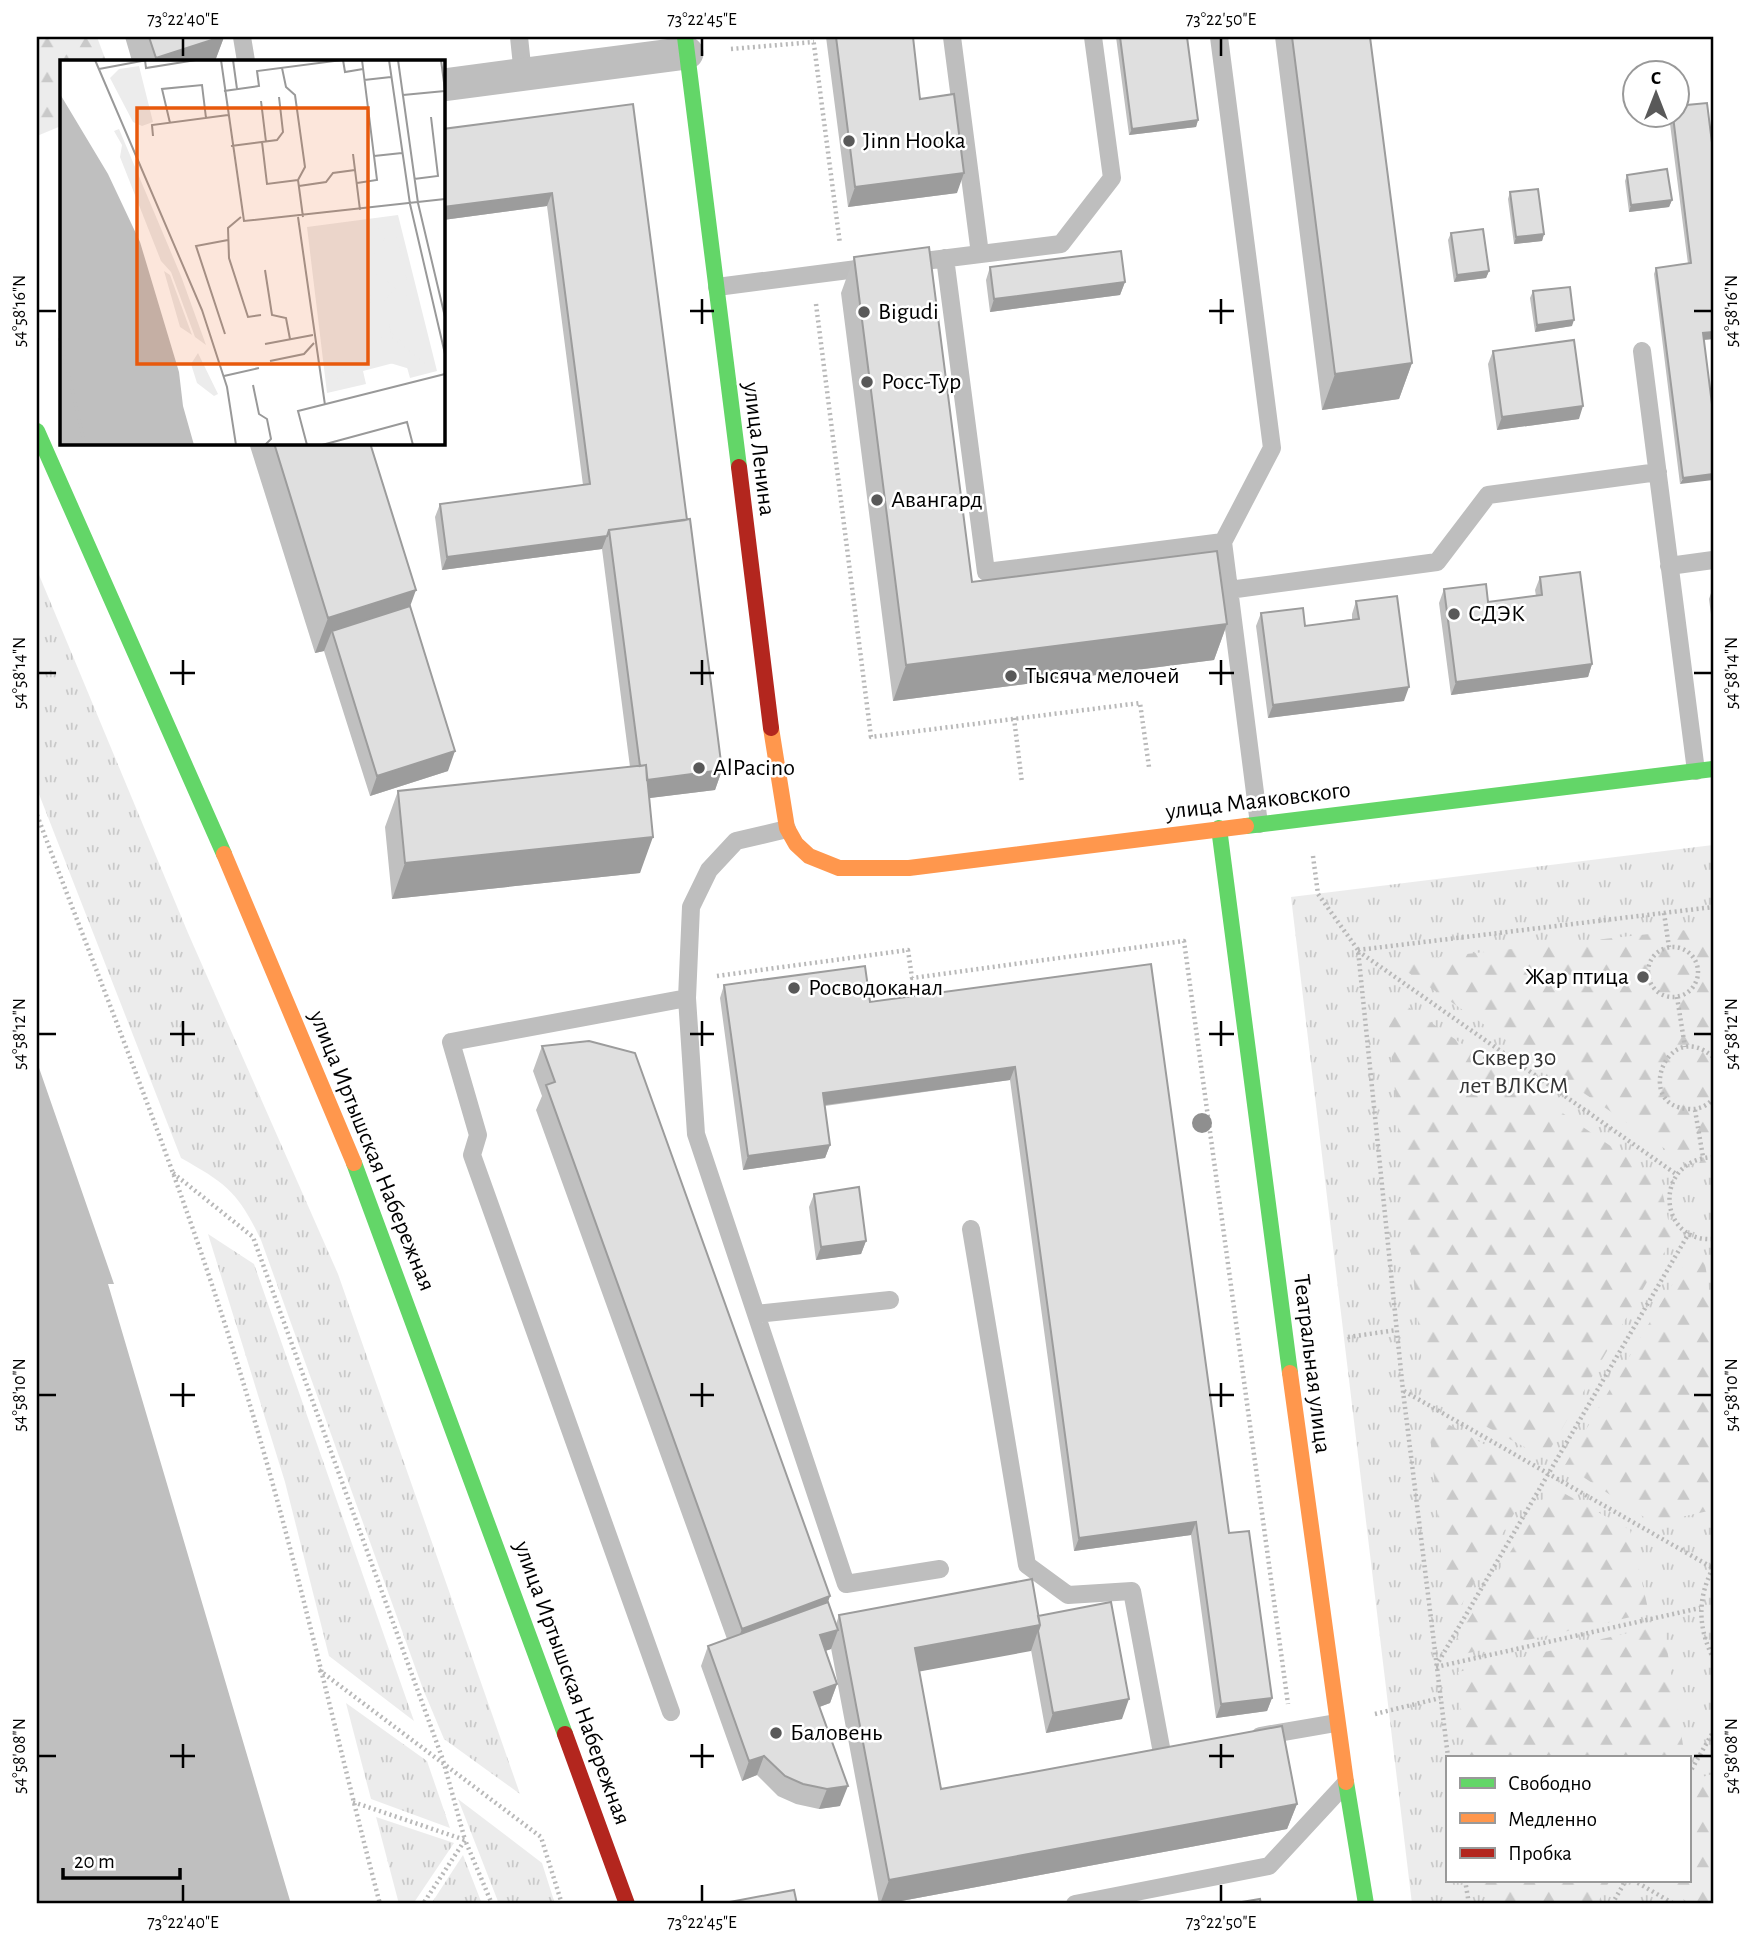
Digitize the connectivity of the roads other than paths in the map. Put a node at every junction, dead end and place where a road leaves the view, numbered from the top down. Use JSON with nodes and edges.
{"nodes":[{"id":1,"x":242,"y":37,"type":"edge"},
{"id":2,"x":519,"y":37,"type":"edge"},
{"id":3,"x":952,"y":37,"type":"edge"},
{"id":4,"x":1093,"y":37,"type":"edge"},
{"id":5,"x":1219,"y":37,"type":"edge"},
{"id":6,"x":686,"y":45,"type":"edge"},
{"id":7,"x":246,"y":60,"type":"edge"},
{"id":8,"x":523,"y":75,"type":"junction"},
{"id":9,"x":444,"y":85,"type":"edge"},
{"id":10,"x":980,"y":254,"type":"junction"},
{"id":11,"x":945,"y":258,"type":"junction"},
{"id":12,"x":717,"y":287,"type":"junction"},
{"id":13,"x":1642,"y":351,"type":"dead end"},
{"id":14,"x":37,"y":431,"type":"edge"},
{"id":15,"x":1657,"y":472,"type":"junction"},
{"id":16,"x":1223,"y":542,"type":"junction"},
{"id":17,"x":1713,"y":560,"type":"edge"},
{"id":18,"x":1670,"y":566,"type":"junction"},
{"id":19,"x":1229,"y":590,"type":"junction"},
{"id":20,"x":1704,"y":770,"type":"edge"},
{"id":21,"x":1259,"y":824,"type":"junction"},
{"id":22,"x":1219,"y":828,"type":"junction"},
{"id":23,"x":787,"y":829,"type":"junction"},
{"id":24,"x":810,"y":858,"type":"joint"},
{"id":25,"x":688,"y":989,"type":"junction"},
{"id":26,"x":971,"y":1229,"type":"dead end"},
{"id":27,"x":890,"y":1300,"type":"dead end"},
{"id":28,"x":756,"y":1314,"type":"junction"},
{"id":29,"x":940,"y":1569,"type":"dead end"},
{"id":30,"x":671,"y":1712,"type":"dead end"},
{"id":31,"x":1336,"y":1723,"type":"junction"},
{"id":32,"x":1243,"y":1739,"type":"edge"},
{"id":33,"x":1162,"y":1753,"type":"edge"},
{"id":34,"x":1346,"y":1783,"type":"junction"},
{"id":35,"x":627,"y":1904,"type":"edge"},
{"id":36,"x":1075,"y":1904,"type":"edge"},
{"id":37,"x":1366,"y":1904,"type":"edge"}],
"edges":[{"from":1,"to":7,"type":"lane"},
{"from":2,"to":8,"type":"lane"},
{"from":3,"to":10,"type":"lane"},
{"from":4,"to":10,"type":"lane"},
{"from":5,"to":16,"type":"lane"},
{"from":6,"to":8,"type":"street"},
{"from":6,"to":12,"type":"main road","name":"улица Ленина"},
{"from":8,"to":9,"type":"street"},
{"from":10,"to":11,"type":"lane"},
{"from":11,"to":12,"type":"lane"},
{"from":11,"to":16,"type":"lane"},
{"from":12,"to":23,"type":"main road","name":"улица Ленина"},
{"from":13,"to":15,"type":"lane"},
{"from":14,"to":35,"type":"main road","name":"улица Иртышская Набережная"},
{"from":15,"to":18,"type":"lane"},
{"from":15,"to":19,"type":"lane"},
{"from":16,"to":19,"type":"lane"},
{"from":17,"to":18,"type":"lane"},
{"from":18,"to":20,"type":"lane"},
{"from":19,"to":21,"type":"lane"},
{"from":20,"to":21,"type":"main road","name":"улица Маяковского"},
{"from":21,"to":22,"type":"main road","name":"улица Маяковского"},
{"from":22,"to":24,"type":"main road","name":"улица Маяковского"},
{"from":22,"to":31,"type":"main road","name":"Театральная улица"},
{"from":23,"to":24,"type":"main road","name":"улица Ленина"},
{"from":23,"to":25,"type":"lane"},
{"from":25,"to":28,"type":"lane"},
{"from":25,"to":30,"type":"lane"},
{"from":26,"to":33,"type":"lane"},
{"from":27,"to":28,"type":"lane"},
{"from":28,"to":29,"type":"lane"},
{"from":31,"to":32,"type":"lane"},
{"from":31,"to":34,"type":"main road","name":"Театральная улица"},
{"from":34,"to":36,"type":"lane"},
{"from":34,"to":37,"type":"main road","name":"Театральная улица"}]}
